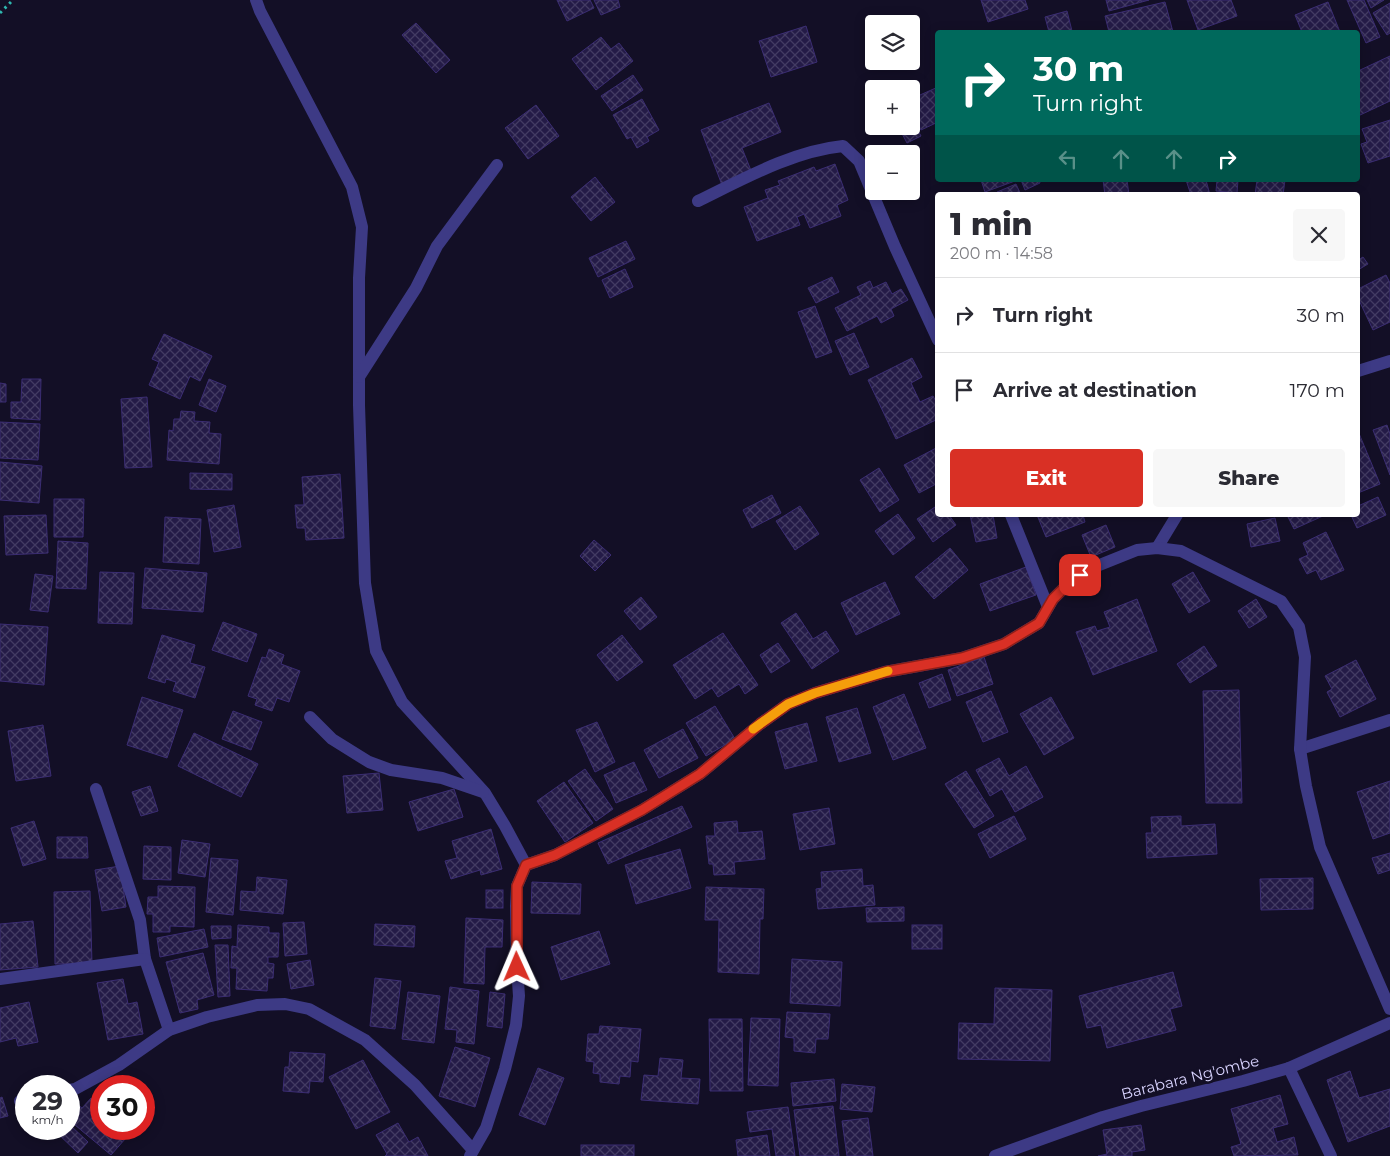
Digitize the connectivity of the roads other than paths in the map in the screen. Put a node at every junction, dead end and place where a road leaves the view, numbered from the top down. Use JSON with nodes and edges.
{"nodes":[{"id":1,"x":256,"y":0,"type":"edge"},
{"id":2,"x":497,"y":166,"type":"dead end"},
{"id":3,"x":698,"y":202,"type":"dead end"},
{"id":4,"x":935,"y":334,"type":"edge"},
{"id":5,"x":1390,"y":361,"type":"edge"},
{"id":6,"x":1360,"y":370,"type":"edge"},
{"id":7,"x":359,"y":377,"type":"junction"},
{"id":8,"x":1012,"y":517,"type":"edge"},
{"id":9,"x":1177,"y":517,"type":"edge"},
{"id":10,"x":1156,"y":548,"type":"junction"},
{"id":11,"x":1048,"y":607,"type":"junction"},
{"id":12,"x":310,"y":717,"type":"dead end"},
{"id":13,"x":1390,"y":720,"type":"edge"},
{"id":14,"x":1300,"y":749,"type":"junction"},
{"id":15,"x":96,"y":789,"type":"dead end"},
{"id":16,"x":485,"y":793,"type":"junction"},
{"id":17,"x":526,"y":865,"type":"junction"},
{"id":18,"x":145,"y":959,"type":"junction"},
{"id":19,"x":0,"y":979,"type":"edge"},
{"id":20,"x":1390,"y":1009,"type":"edge"},
{"id":21,"x":1390,"y":1023,"type":"edge"},
{"id":22,"x":169,"y":1030,"type":"junction"},
{"id":23,"x":1289,"y":1068,"type":"junction"},
{"id":24,"x":80,"y":1086,"type":"edge"},
{"id":25,"x":471,"y":1153,"type":"edge"},
{"id":26,"x":995,"y":1156,"type":"edge"},
{"id":27,"x":1331,"y":1156,"type":"edge"}],
"edges":[{"from":1,"to":7,"type":"street"},
{"from":2,"to":7,"type":"street"},
{"from":3,"to":4,"type":"street"},
{"from":5,"to":6,"type":"street"},
{"from":7,"to":16,"type":"street"},
{"from":8,"to":11,"type":"street"},
{"from":9,"to":10,"type":"street"},
{"from":10,"to":11,"type":"street"},
{"from":10,"to":14,"type":"street"},
{"from":11,"to":17,"type":"street"},
{"from":12,"to":16,"type":"street"},
{"from":13,"to":14,"type":"street"},
{"from":14,"to":20,"type":"street"},
{"from":15,"to":18,"type":"street"},
{"from":16,"to":17,"type":"street"},
{"from":17,"to":25,"type":"street"},
{"from":18,"to":19,"type":"street"},
{"from":18,"to":22,"type":"street"},
{"from":21,"to":23,"type":"street","name":"Barabara Ng'ombe"},
{"from":22,"to":24,"type":"street"},
{"from":22,"to":25,"type":"street"},
{"from":23,"to":26,"type":"street","name":"Barabara Ng'ombe"},
{"from":23,"to":27,"type":"street"}]}
